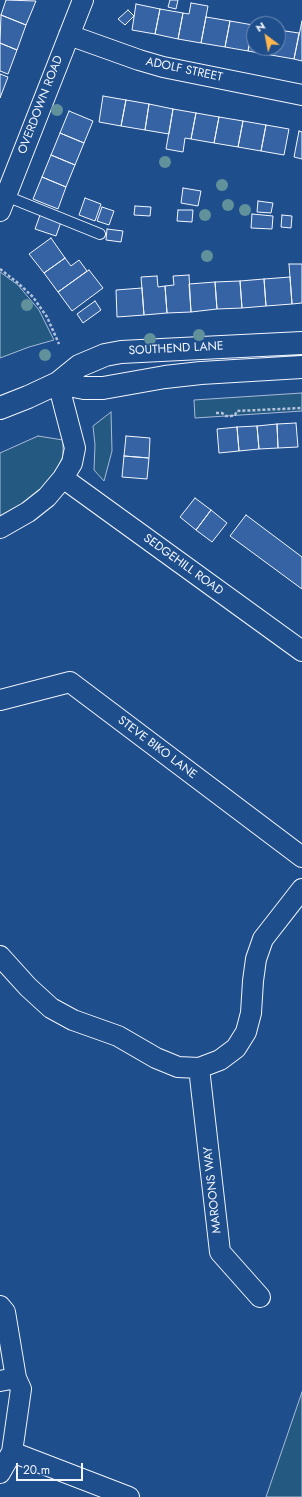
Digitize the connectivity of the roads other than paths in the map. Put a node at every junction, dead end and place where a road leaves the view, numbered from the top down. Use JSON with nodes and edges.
{"nodes":[{"id":1,"x":83,"y":0,"type":"edge"},
{"id":2,"x":69,"y":35,"type":"junction"},
{"id":3,"x":302,"y":95,"type":"edge"},
{"id":4,"x":3,"y":204,"type":"edge"},
{"id":5,"x":100,"y":234,"type":"dead end"},
{"id":6,"x":302,"y":343,"type":"edge"},
{"id":7,"x":302,"y":367,"type":"edge"},
{"id":8,"x":58,"y":383,"type":"junction"},
{"id":9,"x":0,"y":408,"type":"edge"},
{"id":10,"x":63,"y":478,"type":"junction"},
{"id":11,"x":0,"y":528,"type":"edge"},
{"id":12,"x":302,"y":651,"type":"edge"},
{"id":13,"x":0,"y":700,"type":"edge"},
{"id":14,"x":302,"y":857,"type":"edge"},
{"id":15,"x":302,"y":889,"type":"edge"},
{"id":16,"x":0,"y":956,"type":"edge"},
{"id":17,"x":199,"y":1068,"type":"junction"},
{"id":18,"x":260,"y":1297,"type":"dead end"},
{"id":19,"x":0,"y":1306,"type":"edge"},
{"id":20,"x":8,"y":1380,"type":"edge"},
{"id":21,"x":12,"y":1452,"type":"junction"},
{"id":22,"x":0,"y":1473,"type":"edge"},
{"id":23,"x":129,"y":1497,"type":"edge"}],
"edges":[{"from":1,"to":2,"type":"street","name":"OVERDOWN ROAD"},
{"from":2,"to":3,"type":"street","name":"ADOLF STREET"},
{"from":2,"to":4,"type":"street","name":"OVERDOWN ROAD"},
{"from":4,"to":5,"type":"lane"},
{"from":6,"to":8,"type":"main road","name":"SOUTHEND LANE"},
{"from":7,"to":8,"type":"main road","name":"SOUTHEND LANE"},
{"from":8,"to":9,"type":"main road","name":"SOUTHEND LANE"},
{"from":8,"to":10,"type":"street"},
{"from":10,"to":11,"type":"street"},
{"from":10,"to":12,"type":"street","name":"SEDGEHILL ROAD"},
{"from":13,"to":14,"type":"street","name":"STEVE BIKO LANE"},
{"from":15,"to":17,"type":"street"},
{"from":16,"to":17,"type":"street"},
{"from":17,"to":18,"type":"street","name":"MAROONS WAY"},
{"from":19,"to":20,"type":"street"},
{"from":20,"to":21,"type":"street"},
{"from":21,"to":22,"type":"street"},
{"from":21,"to":23,"type":"street"}]}
